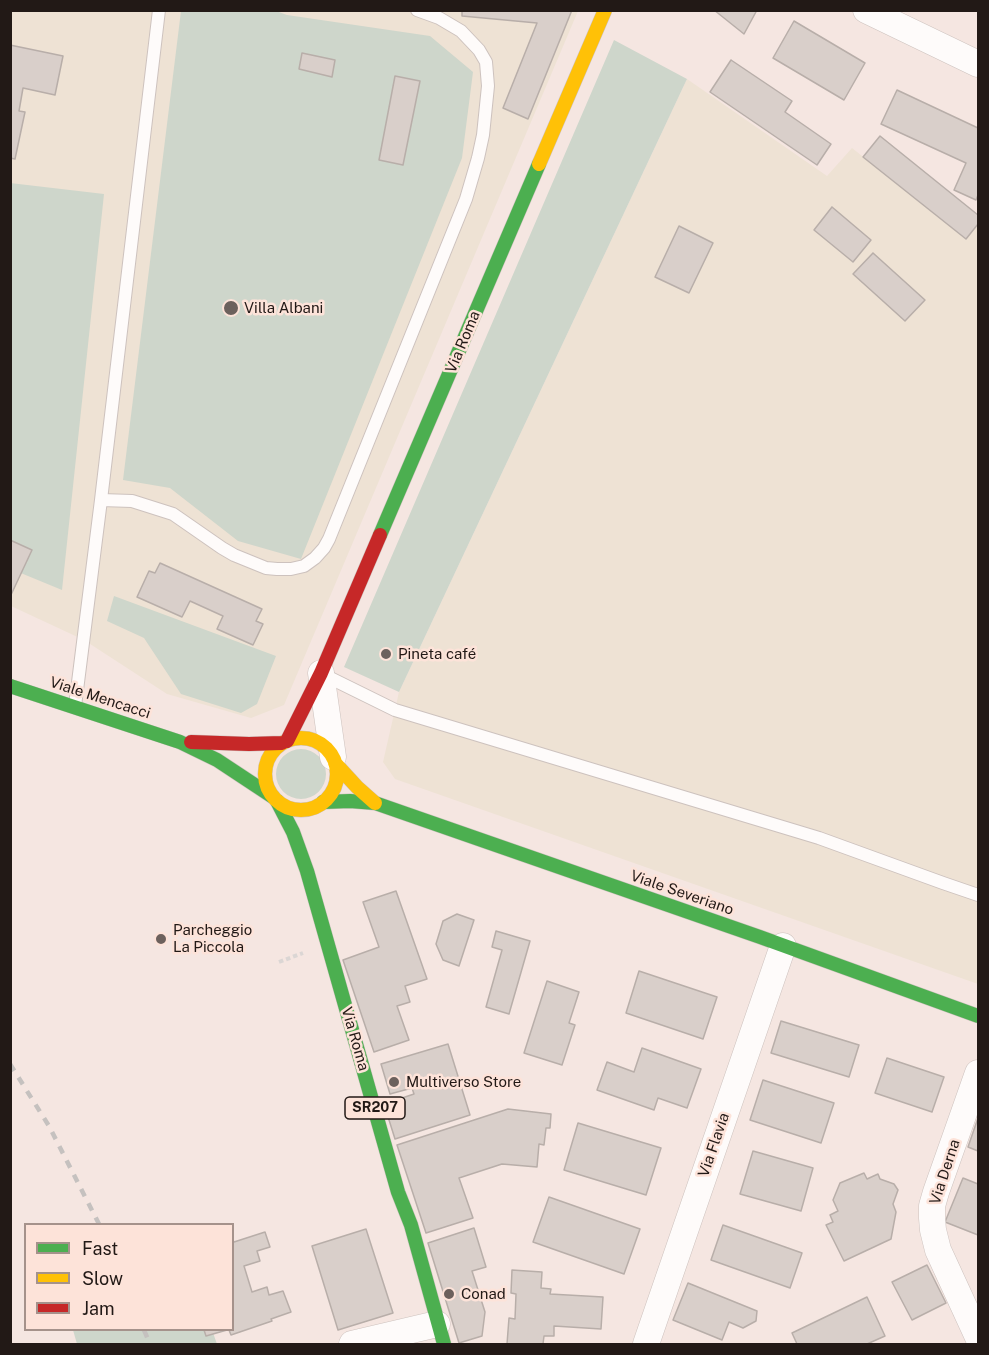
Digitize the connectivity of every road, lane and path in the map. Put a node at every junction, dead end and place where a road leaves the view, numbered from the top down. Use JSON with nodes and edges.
{"nodes":[{"id":1,"x":159,"y":10,"type":"edge"},
{"id":2,"x":417,"y":10,"type":"edge"},
{"id":3,"x":605,"y":10,"type":"edge"},
{"id":4,"x":866,"y":10,"type":"edge"},
{"id":5,"x":978,"y":64,"type":"edge"},
{"id":6,"x":102,"y":500,"type":"junction"},
{"id":7,"x":321,"y":673,"type":"junction"},
{"id":8,"x":10,"y":686,"type":"edge"},
{"id":9,"x":75,"y":708,"type":"junction"},
{"id":10,"x":180,"y":742,"type":"junction"},
{"id":11,"x":285,"y":742,"type":"junction"},
{"id":12,"x":334,"y":760,"type":"junction"},
{"id":13,"x":275,"y":799,"type":"junction"},
{"id":14,"x":375,"y":803,"type":"junction"},
{"id":15,"x":321,"y":804,"type":"junction"},
{"id":16,"x":315,"y":824,"type":"dead end"},
{"id":17,"x":311,"y":842,"type":"dead end"},
{"id":18,"x":307,"y":871,"type":"junction"},
{"id":19,"x":978,"y":895,"type":"edge"},
{"id":20,"x":783,"y":946,"type":"junction"},
{"id":21,"x":978,"y":1016,"type":"edge"},
{"id":22,"x":978,"y":1072,"type":"edge"},
{"id":23,"x":441,"y":1334,"type":"edge"},
{"id":24,"x":978,"y":1337,"type":"edge"},
{"id":25,"x":352,"y":1344,"type":"edge"},
{"id":26,"x":646,"y":1344,"type":"edge"}],
"edges":[{"from":1,"to":6,"type":"lane"},
{"from":2,"to":6,"type":"lane"},
{"from":3,"to":7,"type":"main road","name":"Via Roma"},
{"from":4,"to":5,"type":"street"},
{"from":6,"to":9,"type":"lane"},
{"from":7,"to":11,"type":"main road","name":"Via Roma"},
{"from":7,"to":12,"type":"street"},
{"from":7,"to":19,"type":"lane"},
{"from":8,"to":9,"type":"main road","name":"Viale Mencacci"},
{"from":9,"to":10,"type":"main road","name":"Viale Mencacci"},
{"from":10,"to":11,"type":"main road","name":"Viale Mencacci"},
{"from":10,"to":13,"type":"main road","name":"Viale Mencacci"},
{"from":11,"to":12,"type":"main road"},
{"from":11,"to":13,"type":"main road"},
{"from":12,"to":14,"type":"main road","name":"Viale Severiano"},
{"from":12,"to":15,"type":"main road"},
{"from":13,"to":15,"type":"main road"},
{"from":13,"to":18,"type":"main road","name":"Via Roma"},
{"from":14,"to":15,"type":"main road","name":"Viale Severiano"},
{"from":14,"to":20,"type":"main road","name":"Viale Severiano"},
{"from":15,"to":16,"type":"main road"},
{"from":17,"to":18,"type":"main road","name":"Via Roma"},
{"from":18,"to":23,"type":"main road","name":"Via Roma","number":"SR207"},
{"from":20,"to":21,"type":"main road","name":"Viale Severiano"},
{"from":20,"to":26,"type":"street","name":"Via Flavia"},
{"from":22,"to":24,"type":"street","name":"Via Derna"},
{"from":23,"to":25,"type":"street"}]}
